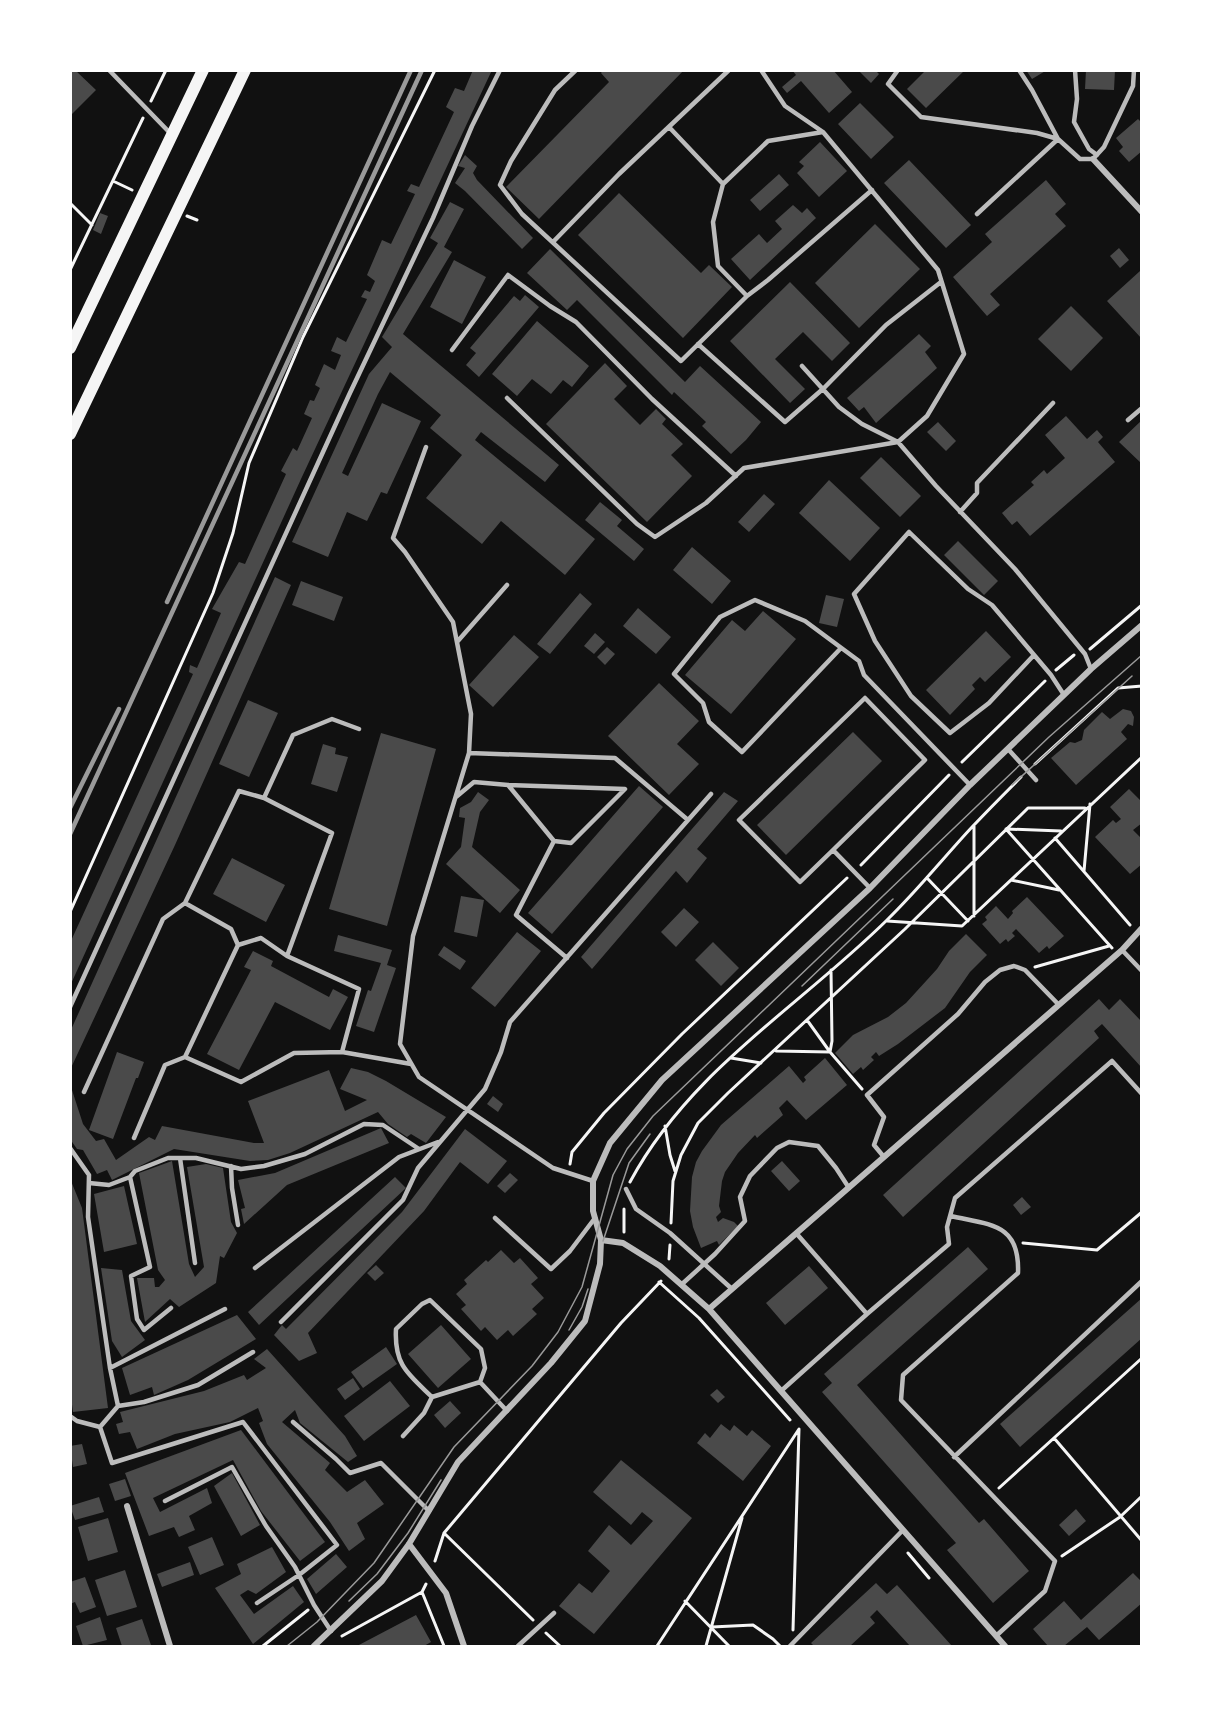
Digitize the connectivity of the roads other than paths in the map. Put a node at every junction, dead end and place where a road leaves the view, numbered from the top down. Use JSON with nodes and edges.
{"nodes":[{"id":1,"x":109,"y":70,"type":"edge"},
{"id":2,"x":203,"y":70,"type":"edge"},
{"id":3,"x":245,"y":70,"type":"edge"},
{"id":4,"x":500,"y":70,"type":"edge"},
{"id":5,"x":576,"y":70,"type":"edge"},
{"id":6,"x":729,"y":70,"type":"edge"},
{"id":7,"x":761,"y":70,"type":"edge"},
{"id":8,"x":898,"y":70,"type":"edge"},
{"id":9,"x":1019,"y":70,"type":"edge"},
{"id":10,"x":1075,"y":70,"type":"edge"},
{"id":11,"x":1134,"y":70,"type":"edge"},
{"id":12,"x":669,"y":127,"type":"junction"},
{"id":13,"x":823,"y":132,"type":"junction"},
{"id":14,"x":172,"y":135,"type":"junction"},
{"id":15,"x":1058,"y":140,"type":"junction"},
{"id":16,"x":1095,"y":157,"type":"junction"},
{"id":17,"x":723,"y":184,"type":"junction"},
{"id":18,"x":872,"y":190,"type":"junction"},
{"id":19,"x":1142,"y":212,"type":"edge"},
{"id":20,"x":977,"y":214,"type":"dead end"},
{"id":21,"x":553,"y":242,"type":"junction"},
{"id":22,"x":941,"y":282,"type":"junction"},
{"id":23,"x":747,"y":296,"type":"junction"},
{"id":24,"x":698,"y":344,"type":"junction"},
{"id":25,"x":70,"y":348,"type":"edge"},
{"id":26,"x":452,"y":350,"type":"dead end"},
{"id":27,"x":802,"y":366,"type":"dead end"},
{"id":28,"x":824,"y":388,"type":"junction"},
{"id":29,"x":507,"y":398,"type":"dead end"},
{"id":30,"x":1053,"y":403,"type":"dead end"},
{"id":31,"x":1142,"y":408,"type":"edge"},
{"id":32,"x":1128,"y":420,"type":"dead end"},
{"id":33,"x":70,"y":434,"type":"edge"},
{"id":34,"x":898,"y":442,"type":"junction"},
{"id":35,"x":426,"y":447,"type":"dead end"},
{"id":36,"x":736,"y":476,"type":"junction"},
{"id":37,"x":960,"y":512,"type":"junction"},
{"id":38,"x":507,"y":585,"type":"dead end"},
{"id":39,"x":1142,"y":625,"type":"edge"},
{"id":40,"x":457,"y":642,"type":"junction"},
{"id":41,"x":841,"y":648,"type":"junction"},
{"id":42,"x":1034,"y":655,"type":"junction"},
{"id":43,"x":1091,"y":669,"type":"junction"},
{"id":44,"x":1064,"y":695,"type":"junction"},
{"id":45,"x":359,"y":729,"type":"dead end"},
{"id":46,"x":1008,"y":749,"type":"junction"},
{"id":47,"x":469,"y":753,"type":"junction"},
{"id":48,"x":1036,"y":780,"type":"dead end"},
{"id":49,"x":508,"y":785,"type":"junction"},
{"id":50,"x":970,"y":785,"type":"junction"},
{"id":51,"x":711,"y":794,"type":"dead end"},
{"id":52,"x":456,"y":797,"type":"junction"},
{"id":53,"x":264,"y":798,"type":"junction"},
{"id":54,"x":687,"y":820,"type":"junction"},
{"id":55,"x":554,"y":841,"type":"junction"},
{"id":56,"x":833,"y":850,"type":"junction"},
{"id":57,"x":870,"y":888,"type":"junction"},
{"id":58,"x":185,"y":903,"type":"junction"},
{"id":59,"x":1139,"y":930,"type":"edge"},
{"id":60,"x":238,"y":945,"type":"junction"},
{"id":61,"x":1120,"y":952,"type":"junction"},
{"id":62,"x":287,"y":956,"type":"junction"},
{"id":63,"x":567,"y":958,"type":"junction"},
{"id":64,"x":1142,"y":971,"type":"edge"},
{"id":65,"x":1059,"y":1005,"type":"junction"},
{"id":66,"x":70,"y":1007,"type":"edge"},
{"id":67,"x":342,"y":1052,"type":"junction"},
{"id":68,"x":185,"y":1057,"type":"junction"},
{"id":69,"x":411,"y":1064,"type":"junction"},
{"id":70,"x":84,"y":1092,"type":"dead end"},
{"id":71,"x":1142,"y":1094,"type":"edge"},
{"id":72,"x":466,"y":1110,"type":"junction"},
{"id":73,"x":134,"y":1138,"type":"dead end"},
{"id":74,"x":441,"y":1141,"type":"junction"},
{"id":75,"x":70,"y":1148,"type":"edge"},
{"id":76,"x":419,"y":1149,"type":"junction"},
{"id":77,"x":884,"y":1157,"type":"junction"},
{"id":78,"x":180,"y":1158,"type":"junction"},
{"id":79,"x":231,"y":1166,"type":"junction"},
{"id":80,"x":130,"y":1177,"type":"junction"},
{"id":81,"x":593,"y":1181,"type":"junction"},
{"id":82,"x":89,"y":1183,"type":"junction"},
{"id":83,"x":849,"y":1188,"type":"junction"},
{"id":84,"x":626,"y":1189,"type":"road end"},
{"id":85,"x":951,"y":1216,"type":"junction"},
{"id":86,"x":495,"y":1218,"type":"dead end"},
{"id":87,"x":595,"y":1218,"type":"junction"},
{"id":88,"x":238,"y":1225,"type":"dead end"},
{"id":89,"x":796,"y":1233,"type":"junction"},
{"id":90,"x":601,"y":1240,"type":"junction"},
{"id":91,"x":195,"y":1263,"type":"dead end"},
{"id":92,"x":704,"y":1264,"type":"junction"},
{"id":93,"x":255,"y":1268,"type":"dead end"},
{"id":94,"x":1142,"y":1281,"type":"edge"},
{"id":95,"x":681,"y":1285,"type":"junction"},
{"id":96,"x":732,"y":1289,"type":"junction"},
{"id":97,"x":171,"y":1308,"type":"dead end"},
{"id":98,"x":225,"y":1309,"type":"dead end"},
{"id":99,"x":709,"y":1309,"type":"junction"},
{"id":100,"x":867,"y":1314,"type":"junction"},
{"id":101,"x":281,"y":1322,"type":"dead end"},
{"id":102,"x":253,"y":1352,"type":"dead end"},
{"id":103,"x":110,"y":1368,"type":"junction"},
{"id":104,"x":480,"y":1382,"type":"junction"},
{"id":105,"x":781,"y":1391,"type":"junction"},
{"id":106,"x":432,"y":1398,"type":"junction"},
{"id":107,"x":118,"y":1406,"type":"junction"},
{"id":108,"x":507,"y":1411,"type":"junction"},
{"id":109,"x":70,"y":1416,"type":"edge"},
{"id":110,"x":293,"y":1422,"type":"dead end"},
{"id":111,"x":100,"y":1426,"type":"junction"},
{"id":112,"x":403,"y":1436,"type":"dead end"},
{"id":113,"x":954,"y":1457,"type":"junction"},
{"id":114,"x":165,"y":1501,"type":"dead end"},
{"id":115,"x":127,"y":1506,"type":"dead end"},
{"id":116,"x":429,"y":1511,"type":"junction"},
{"id":117,"x":903,"y":1530,"type":"junction"},
{"id":118,"x":409,"y":1544,"type":"junction"},
{"id":119,"x":299,"y":1575,"type":"junction"},
{"id":120,"x":257,"y":1603,"type":"dead end"},
{"id":121,"x":554,"y":1613,"type":"dead end"},
{"id":122,"x":331,"y":1631,"type":"junction"},
{"id":123,"x":996,"y":1636,"type":"junction"},
{"id":124,"x":793,"y":1646,"type":"edge"},
{"id":125,"x":170,"y":1647,"type":"edge"},
{"id":126,"x":314,"y":1647,"type":"edge"},
{"id":127,"x":464,"y":1647,"type":"edge"},
{"id":128,"x":518,"y":1647,"type":"edge"},
{"id":129,"x":1005,"y":1647,"type":"edge"}],
"edges":[{"from":1,"to":14,"type":"lane"},
{"from":2,"to":14,"type":"main road"},
{"from":3,"to":33,"type":"main road"},
{"from":4,"to":66,"type":"lane"},
{"from":5,"to":21,"type":"lane"},
{"from":6,"to":12,"type":"lane"},
{"from":7,"to":13,"type":"lane"},
{"from":8,"to":15,"type":"lane"},
{"from":9,"to":15,"type":"lane"},
{"from":10,"to":16,"type":"lane"},
{"from":11,"to":16,"type":"lane"},
{"from":12,"to":17,"type":"lane"},
{"from":12,"to":21,"type":"lane"},
{"from":13,"to":17,"type":"lane"},
{"from":13,"to":18,"type":"lane"},
{"from":14,"to":25,"type":"main road"},
{"from":15,"to":16,"type":"lane"},
{"from":15,"to":20,"type":"lane"},
{"from":16,"to":19,"type":"street"},
{"from":17,"to":23,"type":"lane"},
{"from":18,"to":22,"type":"lane"},
{"from":18,"to":23,"type":"lane"},
{"from":21,"to":24,"type":"lane"},
{"from":22,"to":28,"type":"lane"},
{"from":22,"to":34,"type":"lane"},
{"from":23,"to":24,"type":"lane"},
{"from":24,"to":28,"type":"lane"},
{"from":26,"to":36,"type":"lane"},
{"from":27,"to":28,"type":"lane"},
{"from":28,"to":34,"type":"lane"},
{"from":29,"to":36,"type":"lane"},
{"from":30,"to":37,"type":"lane"},
{"from":31,"to":32,"type":"lane"},
{"from":34,"to":36,"type":"lane"},
{"from":34,"to":37,"type":"lane"},
{"from":35,"to":40,"type":"lane"},
{"from":37,"to":43,"type":"lane"},
{"from":38,"to":40,"type":"lane"},
{"from":39,"to":43,"type":"street"},
{"from":40,"to":47,"type":"lane"},
{"from":41,"to":41,"type":"lane"},
{"from":41,"to":50,"type":"lane"},
{"from":42,"to":42,"type":"lane"},
{"from":42,"to":44,"type":"lane"},
{"from":43,"to":44,"type":"street"},
{"from":44,"to":46,"type":"street"},
{"from":45,"to":53,"type":"lane"},
{"from":46,"to":48,"type":"lane"},
{"from":46,"to":50,"type":"street"},
{"from":47,"to":52,"type":"lane"},
{"from":47,"to":54,"type":"lane"},
{"from":49,"to":52,"type":"lane"},
{"from":49,"to":55,"type":"lane"},
{"from":49,"to":55,"type":"lane"},
{"from":50,"to":57,"type":"street"},
{"from":51,"to":54,"type":"lane"},
{"from":52,"to":69,"type":"lane"},
{"from":53,"to":58,"type":"lane"},
{"from":53,"to":62,"type":"lane"},
{"from":54,"to":63,"type":"lane"},
{"from":55,"to":63,"type":"lane"},
{"from":56,"to":56,"type":"lane"},
{"from":56,"to":57,"type":"lane"},
{"from":57,"to":81,"type":"street"},
{"from":58,"to":60,"type":"lane"},
{"from":58,"to":70,"type":"lane"},
{"from":59,"to":61,"type":"street"},
{"from":60,"to":62,"type":"lane"},
{"from":60,"to":68,"type":"lane"},
{"from":61,"to":64,"type":"lane"},
{"from":61,"to":65,"type":"street"},
{"from":62,"to":67,"type":"lane"},
{"from":63,"to":72,"type":"lane"},
{"from":65,"to":77,"type":"street"},
{"from":65,"to":77,"type":"lane"},
{"from":67,"to":68,"type":"lane"},
{"from":67,"to":69,"type":"lane"},
{"from":68,"to":73,"type":"lane"},
{"from":69,"to":72,"type":"lane"},
{"from":71,"to":85,"type":"lane"},
{"from":72,"to":74,"type":"lane"},
{"from":72,"to":81,"type":"lane"},
{"from":74,"to":76,"type":"lane"},
{"from":74,"to":101,"type":"lane"},
{"from":75,"to":82,"type":"lane"},
{"from":76,"to":79,"type":"lane"},
{"from":76,"to":93,"type":"lane"},
{"from":77,"to":83,"type":"street"},
{"from":78,"to":79,"type":"lane"},
{"from":78,"to":80,"type":"lane"},
{"from":78,"to":91,"type":"lane"},
{"from":79,"to":88,"type":"lane"},
{"from":80,"to":82,"type":"lane"},
{"from":80,"to":97,"type":"lane"},
{"from":81,"to":87,"type":"street"},
{"from":82,"to":103,"type":"lane"},
{"from":83,"to":89,"type":"street"},
{"from":83,"to":92,"type":"lane"},
{"from":84,"to":92,"type":"lane"},
{"from":85,"to":100,"type":"lane"},
{"from":85,"to":113,"type":"lane"},
{"from":86,"to":87,"type":"lane"},
{"from":87,"to":90,"type":"street"},
{"from":89,"to":96,"type":"street"},
{"from":89,"to":100,"type":"lane"},
{"from":90,"to":95,"type":"street"},
{"from":90,"to":108,"type":"street"},
{"from":92,"to":95,"type":"lane"},
{"from":92,"to":96,"type":"lane"},
{"from":94,"to":113,"type":"lane"},
{"from":95,"to":99,"type":"street"},
{"from":96,"to":99,"type":"street"},
{"from":98,"to":103,"type":"lane"},
{"from":99,"to":105,"type":"street"},
{"from":100,"to":105,"type":"lane"},
{"from":102,"to":107,"type":"lane"},
{"from":103,"to":107,"type":"lane"},
{"from":104,"to":106,"type":"lane"},
{"from":104,"to":106,"type":"lane"},
{"from":104,"to":108,"type":"lane"},
{"from":105,"to":117,"type":"street"},
{"from":106,"to":112,"type":"lane"},
{"from":107,"to":111,"type":"lane"},
{"from":108,"to":116,"type":"street"},
{"from":109,"to":111,"type":"lane"},
{"from":110,"to":116,"type":"lane"},
{"from":111,"to":119,"type":"lane"},
{"from":113,"to":123,"type":"lane"},
{"from":114,"to":119,"type":"lane"},
{"from":115,"to":125,"type":"street"},
{"from":116,"to":118,"type":"street"},
{"from":117,"to":123,"type":"street"},
{"from":117,"to":124,"type":"lane"},
{"from":118,"to":122,"type":"street"},
{"from":118,"to":127,"type":"street"},
{"from":119,"to":120,"type":"lane"},
{"from":119,"to":122,"type":"lane"},
{"from":121,"to":128,"type":"lane"},
{"from":122,"to":126,"type":"street"},
{"from":123,"to":129,"type":"street"}]}
